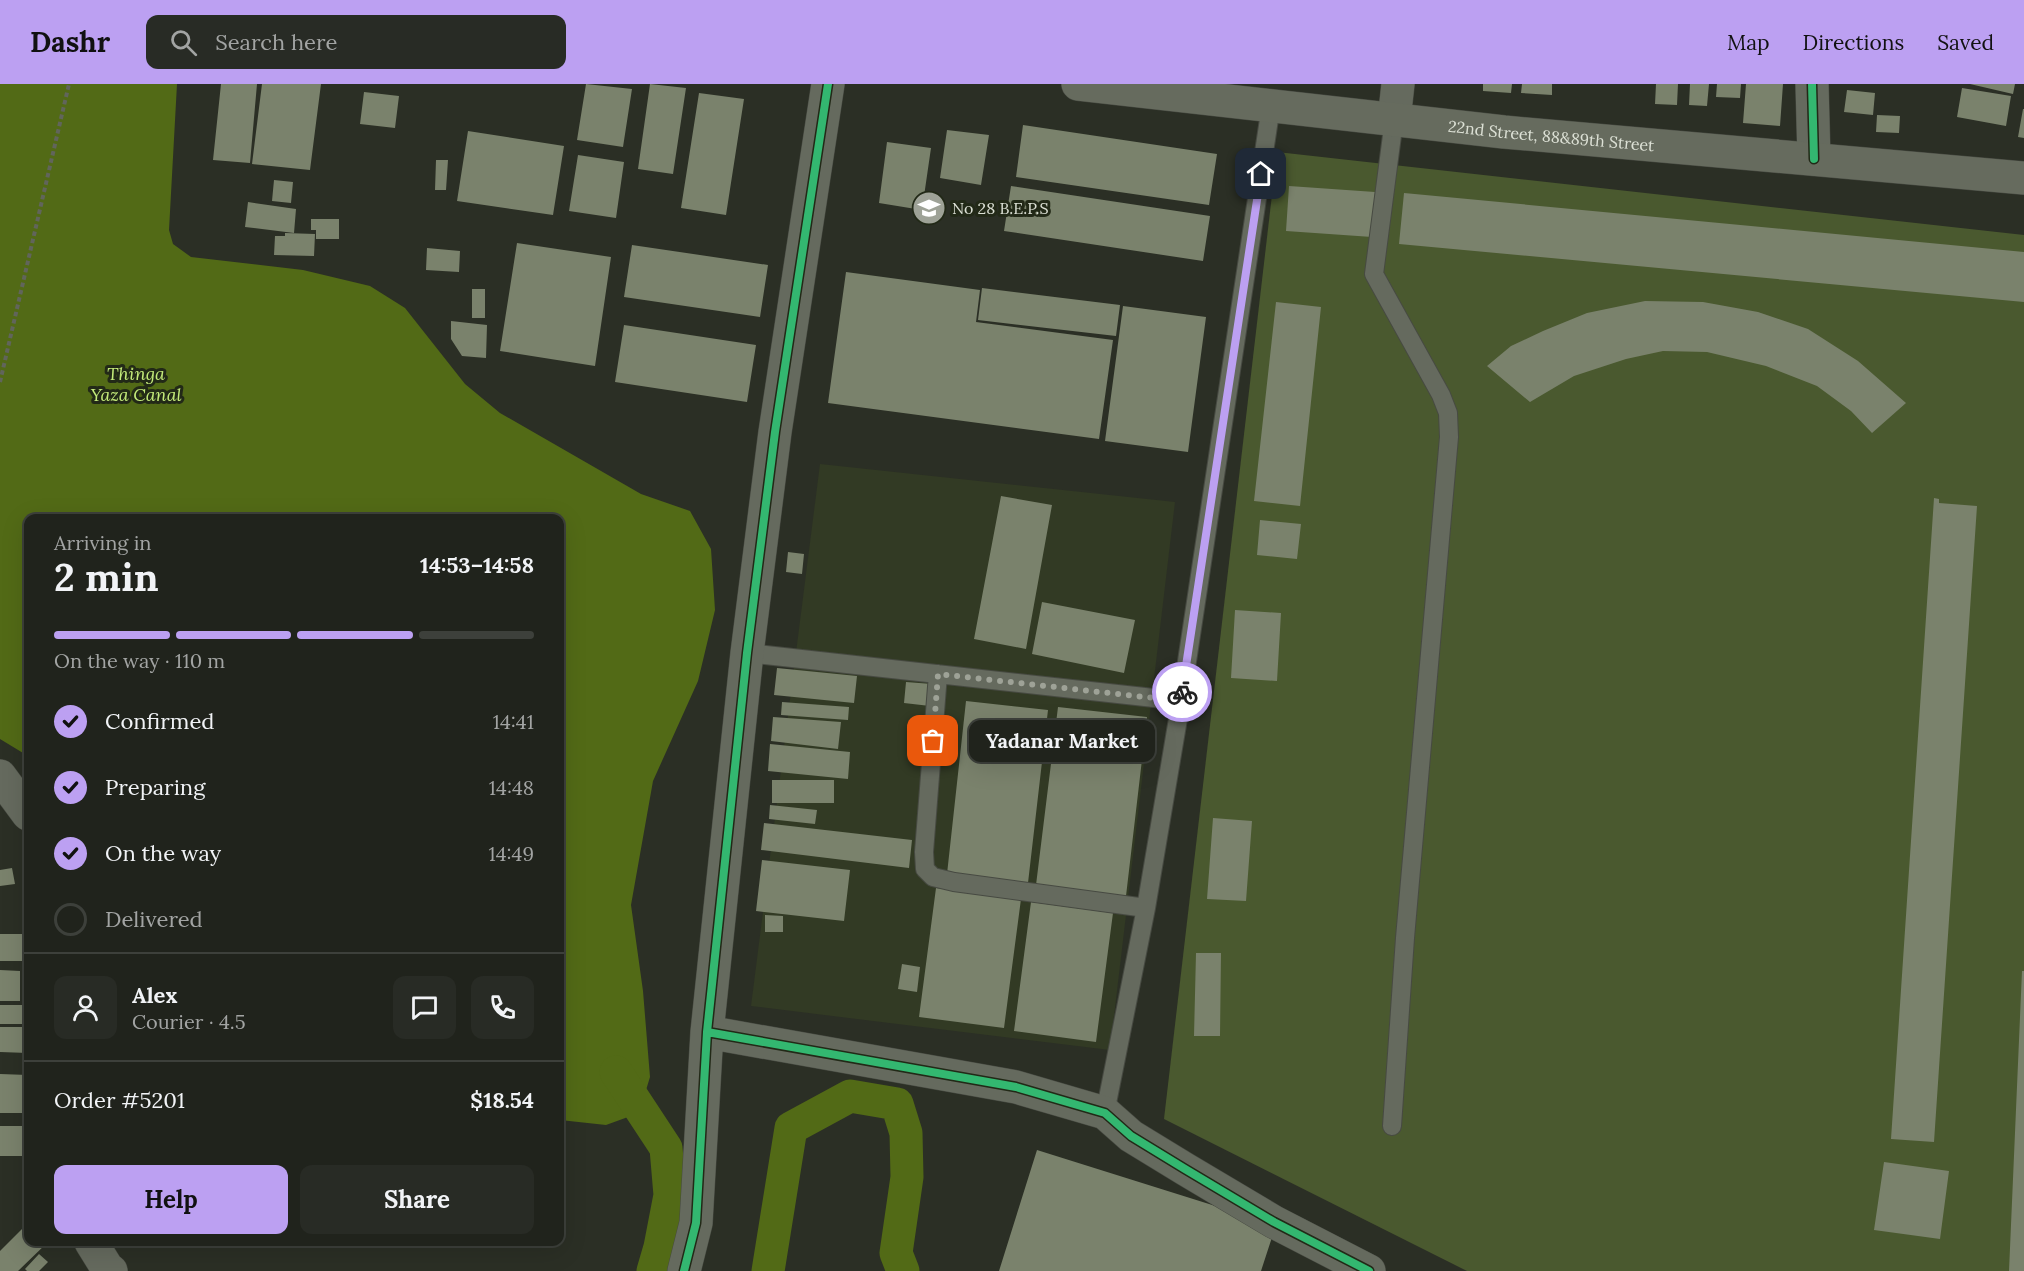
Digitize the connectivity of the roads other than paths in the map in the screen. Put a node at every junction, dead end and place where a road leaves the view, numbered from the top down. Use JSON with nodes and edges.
{"nodes":[{"id":1,"x":828,"y":84,"type":"edge"},
{"id":2,"x":1078,"y":84,"type":"edge"},
{"id":3,"x":1398,"y":84,"type":"edge"},
{"id":4,"x":1812,"y":84,"type":"edge"},
{"id":5,"x":1271,"y":106,"type":"junction"},
{"id":6,"x":1394,"y":120,"type":"junction"},
{"id":7,"x":1814,"y":159,"type":"junction"},
{"id":8,"x":2024,"y":178,"type":"edge"},
{"id":9,"x":747,"y":653,"type":"junction"},
{"id":10,"x":938,"y":674,"type":"junction"},
{"id":11,"x":1181,"y":701,"type":"junction"},
{"id":12,"x":0,"y":776,"type":"edge"},
{"id":13,"x":24,"y":809,"type":"edge"},
{"id":14,"x":1146,"y":908,"type":"junction"},
{"id":15,"x":707,"y":1032,"type":"junction"},
{"id":16,"x":1105,"y":1113,"type":"junction"},
{"id":17,"x":1392,"y":1126,"type":"dead end"},
{"id":18,"x":93,"y":1246,"type":"edge"},
{"id":19,"x":1324,"y":1261,"type":"edge"},
{"id":20,"x":111,"y":1271,"type":"edge"},
{"id":21,"x":684,"y":1271,"type":"edge"},
{"id":22,"x":1369,"y":1271,"type":"edge"}],
"edges":[{"from":1,"to":9,"type":"street"},
{"from":2,"to":5,"type":"main road","name":"22nd Street, 88&89th Street"},
{"from":3,"to":6,"type":"street"},
{"from":4,"to":7,"type":"street"},
{"from":5,"to":6,"type":"main road","name":"22nd Street, 88&89th Street"},
{"from":5,"to":11,"type":"lane"},
{"from":6,"to":7,"type":"main road","name":"22nd Street, 88&89th Street"},
{"from":6,"to":17,"type":"lane"},
{"from":7,"to":8,"type":"main road","name":"22nd Street, 88&89th Street"},
{"from":9,"to":10,"type":"lane"},
{"from":9,"to":15,"type":"street"},
{"from":10,"to":11,"type":"lane"},
{"from":10,"to":14,"type":"lane"},
{"from":11,"to":14,"type":"lane"},
{"from":12,"to":13,"type":"street"},
{"from":14,"to":16,"type":"lane"},
{"from":15,"to":16,"type":"street"},
{"from":15,"to":21,"type":"street"},
{"from":16,"to":19,"type":"street"},
{"from":18,"to":20,"type":"street"},
{"from":19,"to":22,"type":"street"}]}
